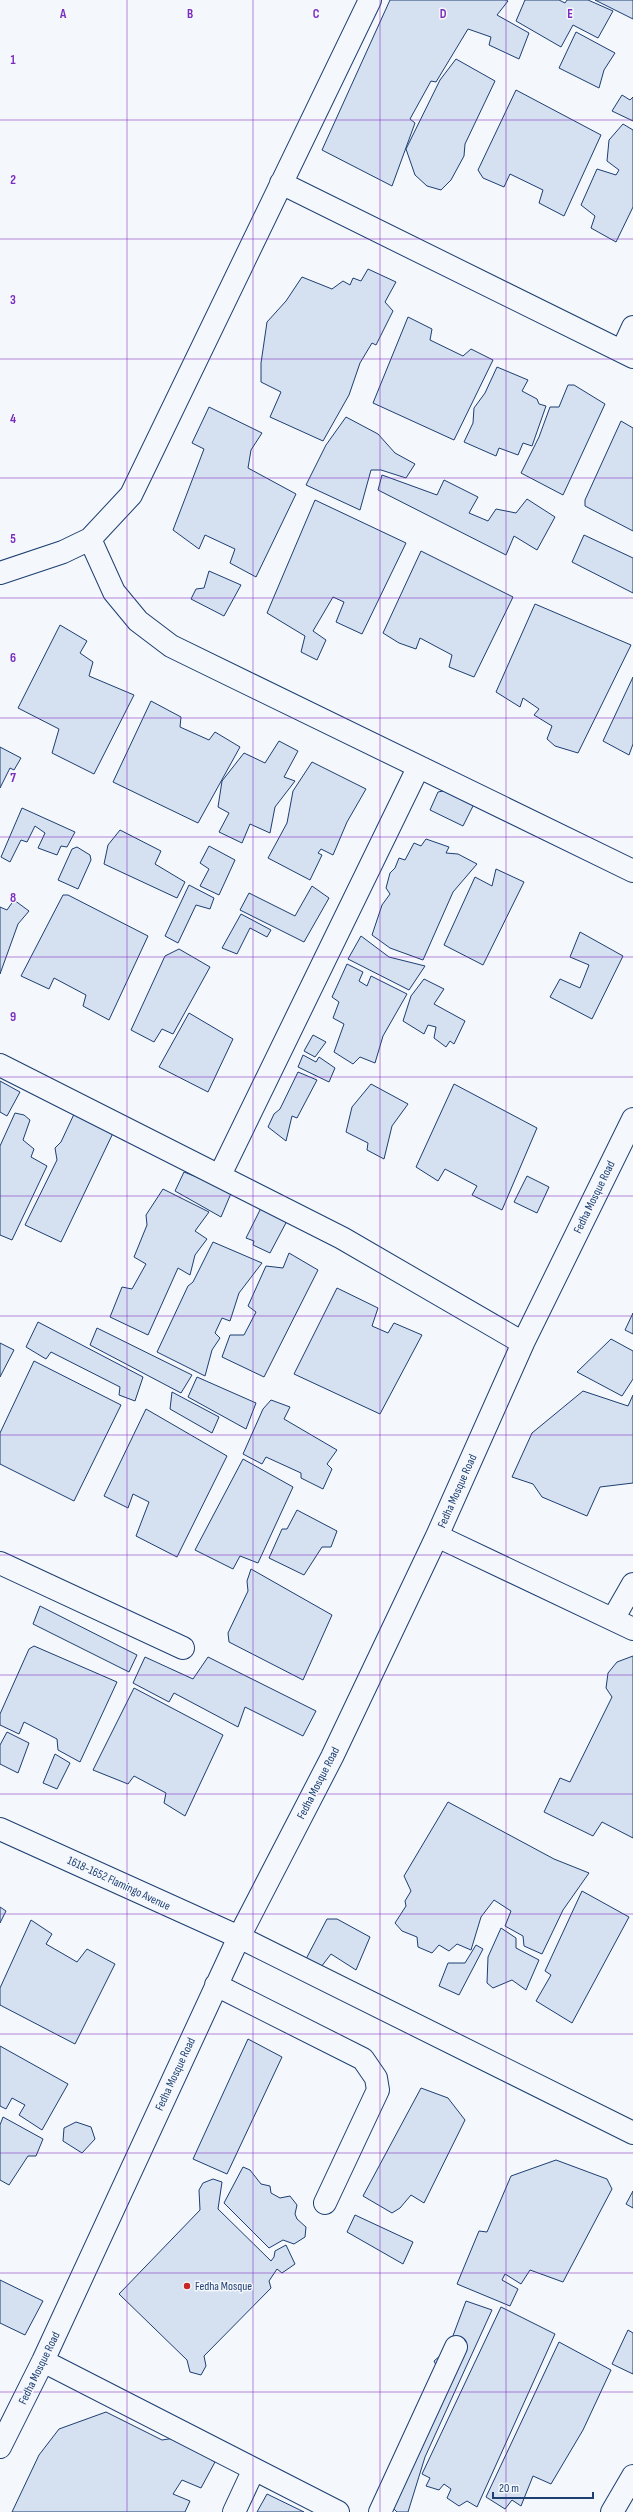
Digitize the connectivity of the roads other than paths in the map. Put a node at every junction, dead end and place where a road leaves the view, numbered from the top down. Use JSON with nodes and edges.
{"nodes":[{"id":1,"x":370,"y":0,"type":"edge"},
{"id":2,"x":281,"y":183,"type":"junction"},
{"id":3,"x":633,"y":327,"type":"edge"},
{"id":4,"x":627,"y":354,"type":"edge"},
{"id":5,"x":90,"y":539,"type":"junction"},
{"id":6,"x":0,"y":573,"type":"edge"},
{"id":7,"x":418,"y":768,"type":"junction"},
{"id":8,"x":633,"y":871,"type":"edge"},
{"id":9,"x":0,"y":1065,"type":"edge"},
{"id":10,"x":633,"y":1119,"type":"edge"},
{"id":11,"x":220,"y":1175,"type":"junction"},
{"id":12,"x":523,"y":1344,"type":"junction"},
{"id":13,"x":438,"y":1536,"type":"junction"},
{"id":14,"x":1,"y":1565,"type":"edge"},
{"id":15,"x":633,"y":1584,"type":"edge"},
{"id":16,"x":613,"y":1619,"type":"junction"},
{"id":17,"x":633,"y":1629,"type":"edge"},
{"id":18,"x":184,"y":1648,"type":"dead end"},
{"id":19,"x":0,"y":1829,"type":"edge"},
{"id":20,"x":239,"y":1937,"type":"junction"},
{"id":21,"x":216,"y":1986,"type":"junction"},
{"id":22,"x":633,"y":2133,"type":"edge"},
{"id":23,"x":325,"y":2203,"type":"dead end"},
{"id":24,"x":456,"y":2347,"type":"dead end"},
{"id":25,"x":43,"y":2361,"type":"junction"},
{"id":26,"x":0,"y":2447,"type":"edge"},
{"id":27,"x":254,"y":2469,"type":"junction"},
{"id":28,"x":633,"y":2476,"type":"edge"},
{"id":29,"x":234,"y":2512,"type":"edge"},
{"id":30,"x":338,"y":2512,"type":"edge"},
{"id":31,"x":380,"y":2512,"type":"edge"},
{"id":32,"x":612,"y":2512,"type":"edge"}],
"edges":[{"from":1,"to":2,"type":"street"},
{"from":2,"to":4,"type":"street"},
{"from":2,"to":5,"type":"street"},
{"from":3,"to":4,"type":"street"},
{"from":5,"to":6,"type":"street"},
{"from":5,"to":7,"type":"street"},
{"from":7,"to":8,"type":"street"},
{"from":7,"to":11,"type":"street"},
{"from":9,"to":11,"type":"street"},
{"from":10,"to":12,"type":"street","name":"Fedha Mosque Road"},
{"from":11,"to":12,"type":"street"},
{"from":12,"to":13,"type":"street","name":"Fedha Mosque Road"},
{"from":13,"to":16,"type":"street"},
{"from":13,"to":20,"type":"street","name":"Fedha Mosque Road"},
{"from":14,"to":18,"type":"street"},
{"from":15,"to":16,"type":"street"},
{"from":16,"to":17,"type":"street"},
{"from":19,"to":20,"type":"street","name":"1618-1652 Flamingo Avenue"},
{"from":20,"to":21,"type":"street","name":"Fedha Mosque Road"},
{"from":20,"to":22,"type":"street","name":"1618-1652 Flamingo Avenue"},
{"from":21,"to":23,"type":"street"},
{"from":21,"to":25,"type":"street","name":"Fedha Mosque Road"},
{"from":24,"to":31,"type":"street"},
{"from":25,"to":26,"type":"street","name":"Fedha Mosque Road"},
{"from":25,"to":27,"type":"street"},
{"from":27,"to":29,"type":"street"},
{"from":27,"to":30,"type":"street"},
{"from":28,"to":32,"type":"street"}]}
